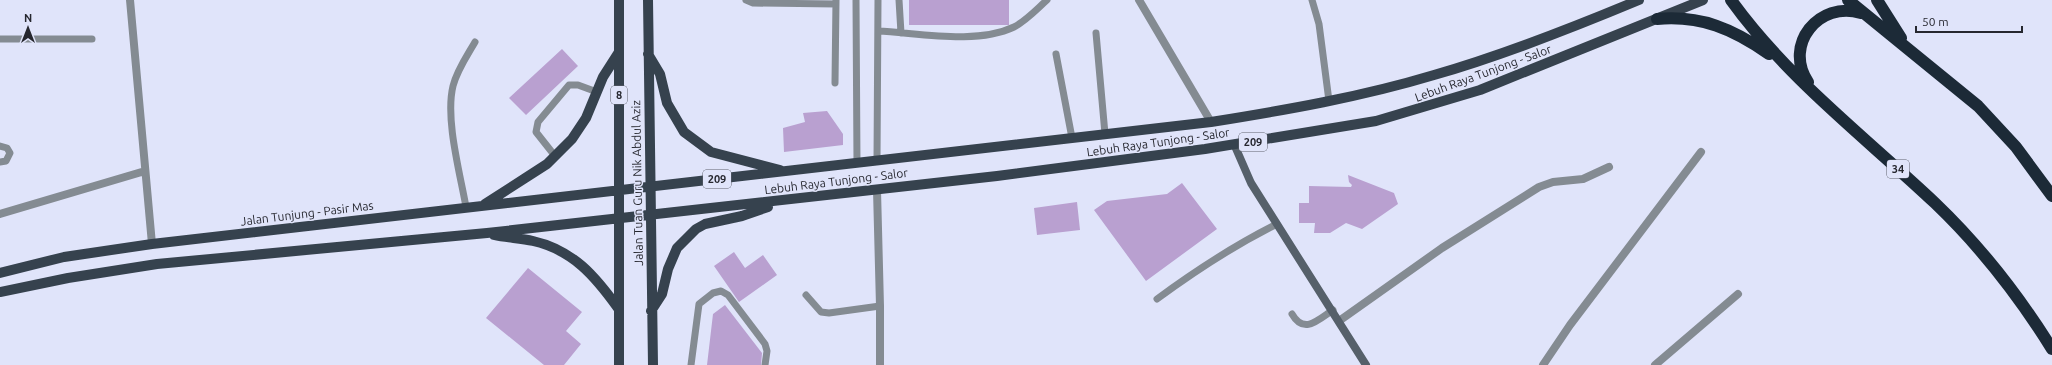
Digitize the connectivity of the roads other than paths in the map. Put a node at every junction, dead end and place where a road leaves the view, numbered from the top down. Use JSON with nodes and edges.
{"nodes":[{"id":1,"x":130,"y":0,"type":"edge"},
{"id":2,"x":619,"y":0,"type":"edge"},
{"id":3,"x":648,"y":0,"type":"edge"},
{"id":4,"x":746,"y":0,"type":"edge"},
{"id":5,"x":856,"y":0,"type":"edge"},
{"id":6,"x":878,"y":0,"type":"edge"},
{"id":7,"x":900,"y":0,"type":"edge"},
{"id":8,"x":1047,"y":0,"type":"edge"},
{"id":9,"x":1139,"y":0,"type":"edge"},
{"id":10,"x":1312,"y":0,"type":"edge"},
{"id":11,"x":1639,"y":0,"type":"edge"},
{"id":12,"x":1703,"y":0,"type":"edge"},
{"id":13,"x":1731,"y":0,"type":"edge"},
{"id":14,"x":1848,"y":0,"type":"edge"},
{"id":15,"x":1877,"y":0,"type":"edge"},
{"id":16,"x":836,"y":2,"type":"edge"},
{"id":17,"x":1872,"y":18,"type":"junction"},
{"id":18,"x":1657,"y":19,"type":"junction"},
{"id":19,"x":878,"y":31,"type":"junction"},
{"id":20,"x":901,"y":33,"type":"junction"},
{"id":21,"x":1096,"y":33,"type":"dead end"},
{"id":22,"x":0,"y":39,"type":"edge"},
{"id":23,"x":92,"y":39,"type":"dead end"},
{"id":24,"x":475,"y":42,"type":"dead end"},
{"id":25,"x":1908,"y":48,"type":"junction"},
{"id":26,"x":619,"y":51,"type":"junction"},
{"id":27,"x":648,"y":54,"type":"junction"},
{"id":28,"x":1056,"y":54,"type":"dead end"},
{"id":29,"x":1799,"y":79,"type":"junction"},
{"id":30,"x":835,"y":83,"type":"dead end"},
{"id":31,"x":597,"y":92,"type":"junction"},
{"id":32,"x":1814,"y":92,"type":"junction"},
{"id":33,"x":1329,"y":101,"type":"junction"},
{"id":34,"x":1211,"y":122,"type":"junction"},
{"id":35,"x":1105,"y":134,"type":"junction"},
{"id":36,"x":1072,"y":138,"type":"junction"},
{"id":37,"x":1234,"y":144,"type":"junction"},
{"id":38,"x":0,"y":146,"type":"edge"},
{"id":39,"x":1701,"y":152,"type":"dead end"},
{"id":40,"x":555,"y":156,"type":"junction"},
{"id":41,"x":877,"y":160,"type":"junction"},
{"id":42,"x":0,"y":162,"type":"edge"},
{"id":43,"x":857,"y":162,"type":"junction"},
{"id":44,"x":1609,"y":167,"type":"dead end"},
{"id":45,"x":145,"y":171,"type":"junction"},
{"id":46,"x":785,"y":171,"type":"junction"},
{"id":47,"x":650,"y":187,"type":"junction"},
{"id":48,"x":619,"y":190,"type":"junction"},
{"id":49,"x":877,"y":190,"type":"junction"},
{"id":50,"x":2052,"y":196,"type":"edge"},
{"id":51,"x":782,"y":201,"type":"junction"},
{"id":52,"x":484,"y":205,"type":"junction"},
{"id":53,"x":466,"y":208,"type":"junction"},
{"id":54,"x":0,"y":214,"type":"edge"},
{"id":55,"x":650,"y":215,"type":"junction"},
{"id":56,"x":619,"y":218,"type":"junction"},
{"id":57,"x":1277,"y":224,"type":"junction"},
{"id":58,"x":487,"y":233,"type":"junction"},
{"id":59,"x":152,"y":244,"type":"junction"},
{"id":60,"x":0,"y":273,"type":"edge"},
{"id":61,"x":0,"y":292,"type":"edge"},
{"id":62,"x":1738,"y":294,"type":"dead end"},
{"id":63,"x":806,"y":295,"type":"dead end"},
{"id":64,"x":1157,"y":299,"type":"dead end"},
{"id":65,"x":880,"y":306,"type":"junction"},
{"id":66,"x":618,"y":308,"type":"junction"},
{"id":67,"x":1333,"y":310,"type":"junction"},
{"id":68,"x":651,"y":311,"type":"junction"},
{"id":69,"x":1292,"y":314,"type":"dead end"},
{"id":70,"x":1339,"y":321,"type":"junction"},
{"id":71,"x":2052,"y":349,"type":"edge"},
{"id":72,"x":619,"y":365,"type":"edge"},
{"id":73,"x":653,"y":365,"type":"edge"},
{"id":74,"x":690,"y":365,"type":"edge"},
{"id":75,"x":765,"y":365,"type":"edge"},
{"id":76,"x":880,"y":365,"type":"edge"},
{"id":77,"x":1366,"y":365,"type":"edge"},
{"id":78,"x":1543,"y":365,"type":"edge"},
{"id":79,"x":1655,"y":365,"type":"edge"}],
"edges":[{"from":1,"to":45,"type":"street"},
{"from":2,"to":26,"type":"main road","name":"Jalan Tuan Guru Nik Abdul Aziz","number":"8"},
{"from":3,"to":27,"type":"main road","name":"Jalan Tuan Guru Nik Abdul Aziz"},
{"from":4,"to":16,"type":"lane"},
{"from":5,"to":43,"type":"lane"},
{"from":6,"to":19,"type":"lane"},
{"from":7,"to":20,"type":"lane"},
{"from":8,"to":20,"type":"lane"},
{"from":9,"to":34,"type":"street"},
{"from":10,"to":33,"type":"lane"},
{"from":11,"to":33,"type":"main road","name":"Lebuh Raya Tunjong - Salor","number":"209"},
{"from":12,"to":18,"type":"main road","name":"Lebuh Raya Tunjong - Salor","number":"209"},
{"from":13,"to":29,"type":"highway","number":"34"},
{"from":14,"to":17,"type":"highway"},
{"from":15,"to":25,"type":"highway"},
{"from":16,"to":30,"type":"lane"},
{"from":17,"to":25,"type":"highway"},
{"from":17,"to":32,"type":"highway"},
{"from":18,"to":29,"type":"highway"},
{"from":18,"to":37,"type":"main road","name":"Lebuh Raya Tunjong - Salor","number":"209"},
{"from":19,"to":20,"type":"lane"},
{"from":19,"to":41,"type":"lane"},
{"from":21,"to":35,"type":"lane"},
{"from":22,"to":23,"type":"lane"},
{"from":24,"to":53,"type":"lane"},
{"from":25,"to":50,"type":"highway"},
{"from":26,"to":31,"type":"main road"},
{"from":26,"to":48,"type":"main road","name":"Jalan Tuan Guru Nik Abdul Aziz","number":"8"},
{"from":27,"to":46,"type":"main road"},
{"from":27,"to":47,"type":"main road","name":"Jalan Tuan Guru Nik Abdul Aziz"},
{"from":28,"to":36,"type":"lane"},
{"from":29,"to":32,"type":"highway","number":"34"},
{"from":31,"to":40,"type":"main road"},
{"from":31,"to":40,"type":"lane"},
{"from":32,"to":71,"type":"highway","number":"34"},
{"from":33,"to":34,"type":"main road","name":"Lebuh Raya Tunjong - Salor","number":"209"},
{"from":34,"to":35,"type":"main road","name":"Lebuh Raya Tunjong - Salor","number":"209"},
{"from":35,"to":36,"type":"main road","name":"Lebuh Raya Tunjong - Salor","number":"209"},
{"from":36,"to":41,"type":"main road","name":"Lebuh Raya Tunjong - Salor","number":"209"},
{"from":37,"to":49,"type":"main road","name":"Lebuh Raya Tunjong - Salor","number":"209"},
{"from":37,"to":57,"type":"main road"},
{"from":38,"to":42,"type":"lane"},
{"from":39,"to":78,"type":"street"},
{"from":40,"to":52,"type":"main road"},
{"from":41,"to":43,"type":"main road","name":"Lebuh Raya Tunjong - Salor","number":"209"},
{"from":43,"to":46,"type":"main road","name":"Lebuh Raya Tunjong - Salor","number":"209"},
{"from":44,"to":70,"type":"street"},
{"from":45,"to":54,"type":"street"},
{"from":45,"to":59,"type":"street"},
{"from":46,"to":47,"type":"main road","name":"Lebuh Raya Tunjong - Salor","number":"209"},
{"from":47,"to":48,"type":"main road","name":"Lebuh Raya Tunjong - Salor"},
{"from":47,"to":55,"type":"main road","name":"Jalan Tuan Guru Nik Abdul Aziz"},
{"from":48,"to":52,"type":"main road","name":"Jalan Tunjung - Pasir Mas"},
{"from":48,"to":56,"type":"main road","name":"Jalan Tuan Guru Nik Abdul Aziz","number":"8"},
{"from":49,"to":51,"type":"main road","name":"Lebuh Raya Tunjong - Salor","number":"209"},
{"from":49,"to":65,"type":"street"},
{"from":51,"to":55,"type":"main road","name":"Lebuh Raya Tunjong - Salor","number":"209"},
{"from":51,"to":68,"type":"main road"},
{"from":52,"to":53,"type":"main road","name":"Jalan Tunjung - Pasir Mas"},
{"from":53,"to":59,"type":"main road","name":"Jalan Tunjung - Pasir Mas"},
{"from":55,"to":56,"type":"main road","name":"Lebuh Raya Tunjong - Salor"},
{"from":55,"to":68,"type":"main road","name":"Jalan Tuan Guru Nik Abdul Aziz"},
{"from":56,"to":58,"type":"main road"},
{"from":56,"to":66,"type":"main road","name":"Jalan Tuan Guru Nik Abdul Aziz","number":"8"},
{"from":57,"to":64,"type":"lane"},
{"from":57,"to":67,"type":"main road"},
{"from":58,"to":61,"type":"main road"},
{"from":58,"to":66,"type":"main road"},
{"from":59,"to":60,"type":"main road","name":"Jalan Tunjung - Pasir Mas"},
{"from":62,"to":79,"type":"street"},
{"from":63,"to":65,"type":"lane"},
{"from":65,"to":76,"type":"street"},
{"from":66,"to":72,"type":"main road","name":"Jalan Tuan Guru Nik Abdul Aziz","number":"8"},
{"from":67,"to":69,"type":"lane"},
{"from":67,"to":70,"type":"main road"},
{"from":68,"to":73,"type":"main road","name":"Jalan Tuan Guru Nik Abdul Aziz"},
{"from":70,"to":77,"type":"main road"},
{"from":74,"to":75,"type":"lane"}]}
